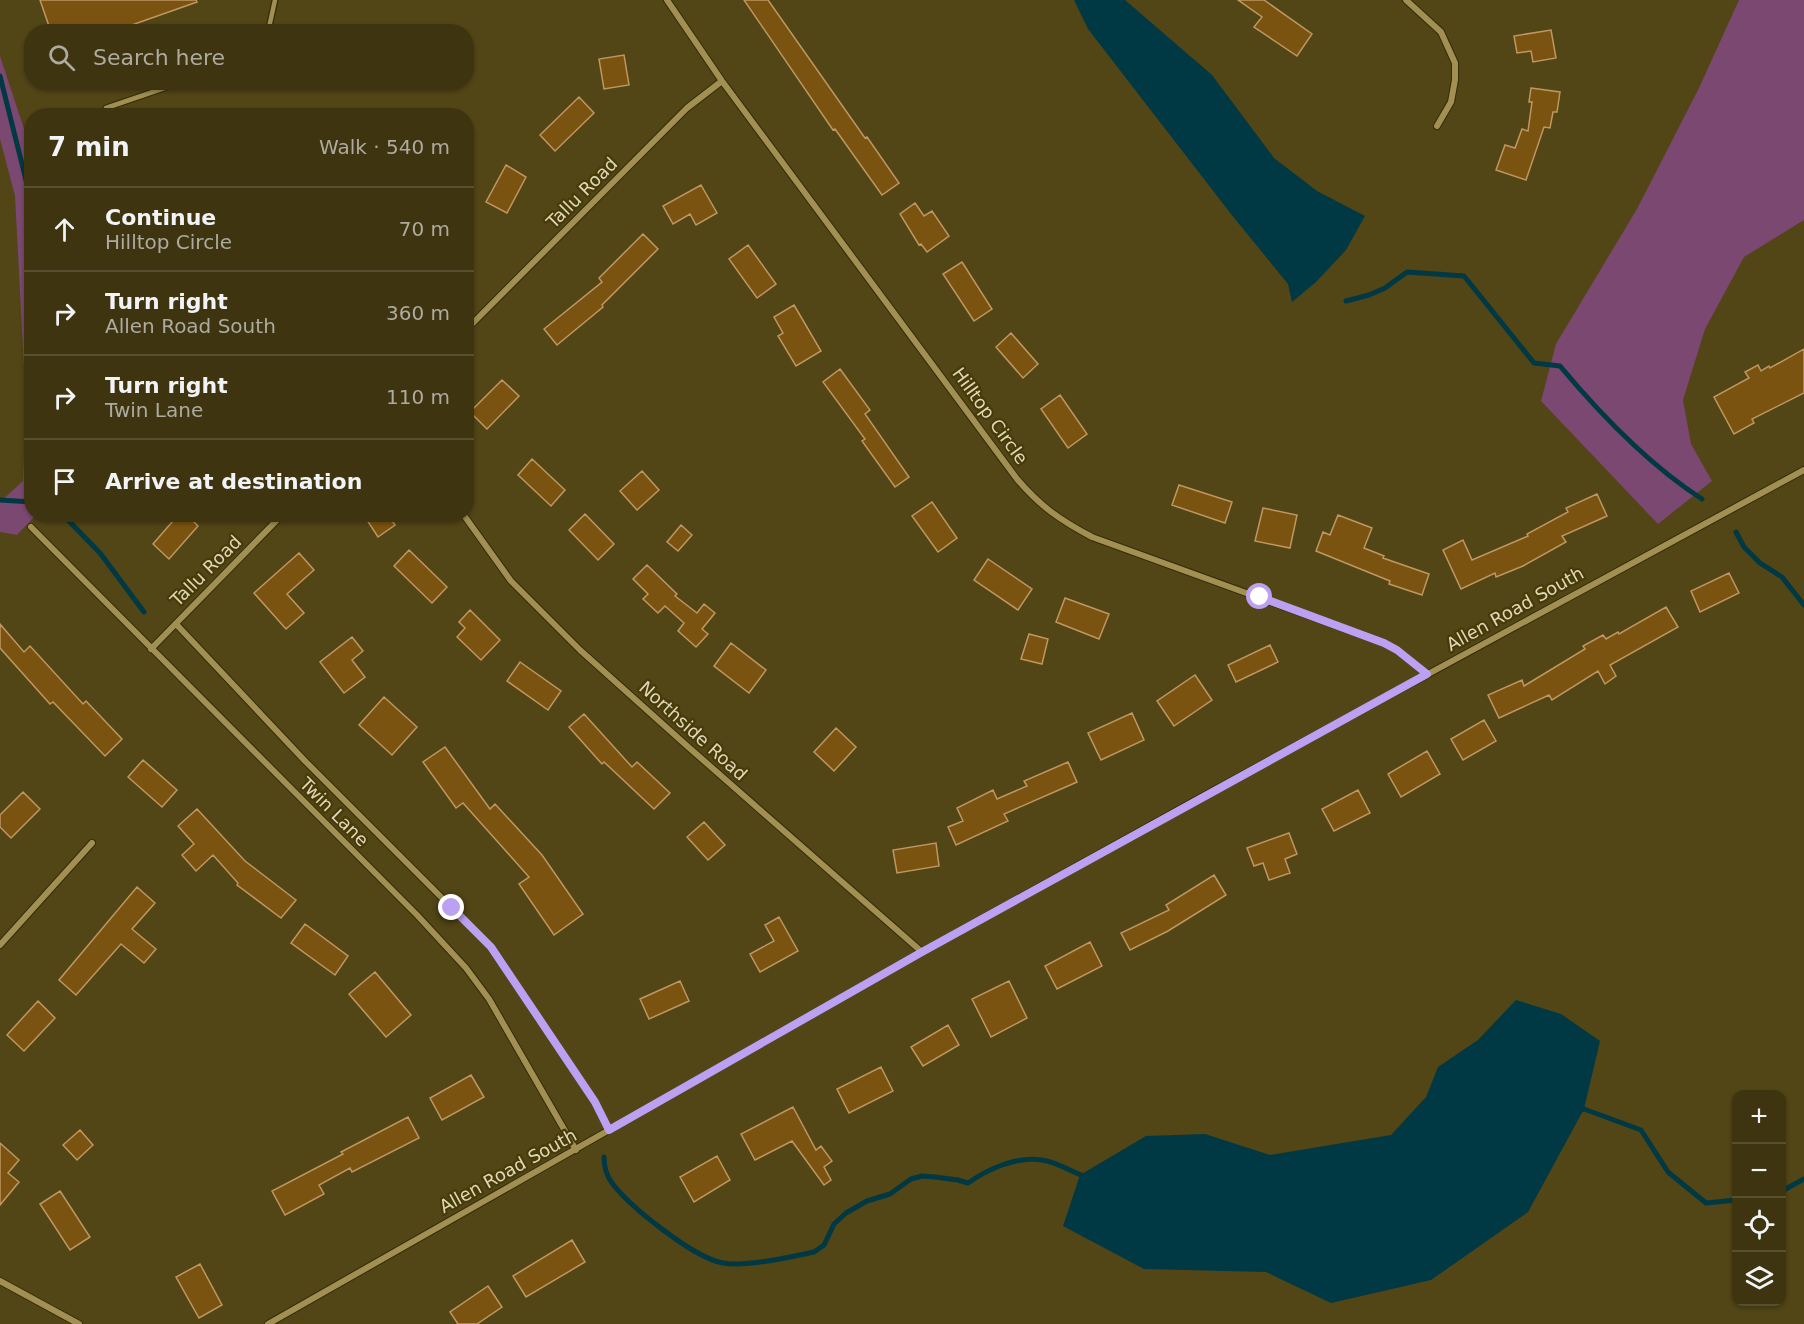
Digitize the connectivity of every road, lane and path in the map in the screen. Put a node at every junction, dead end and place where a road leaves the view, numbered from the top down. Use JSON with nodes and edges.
{"nodes":[{"id":1,"x":275,"y":0,"type":"edge"},
{"id":2,"x":667,"y":0,"type":"edge"},
{"id":3,"x":1406,"y":0,"type":"edge"},
{"id":4,"x":270,"y":24,"type":"edge"},
{"id":5,"x":722,"y":81,"type":"junction"},
{"id":6,"x":159,"y":90,"type":"edge"},
{"id":7,"x":106,"y":108,"type":"dead end"},
{"id":8,"x":1437,"y":126,"type":"dead end"},
{"id":9,"x":474,"y":322,"type":"edge"},
{"id":10,"x":1804,"y":470,"type":"edge"},
{"id":11,"x":275,"y":522,"type":"edge"},
{"id":12,"x":469,"y":522,"type":"edge"},
{"id":13,"x":31,"y":527,"type":"dead end"},
{"id":14,"x":176,"y":624,"type":"junction"},
{"id":15,"x":150,"y":649,"type":"junction"},
{"id":16,"x":1427,"y":674,"type":"junction"},
{"id":17,"x":92,"y":843,"type":"dead end"},
{"id":18,"x":0,"y":945,"type":"edge"},
{"id":19,"x":922,"y":952,"type":"junction"},
{"id":20,"x":609,"y":1130,"type":"junction"},
{"id":21,"x":576,"y":1150,"type":"junction"},
{"id":22,"x":0,"y":1281,"type":"edge"},
{"id":23,"x":79,"y":1324,"type":"edge"},
{"id":24,"x":268,"y":1324,"type":"edge"}],
"edges":[{"from":1,"to":4,"type":"lane"},
{"from":2,"to":5,"type":"street","name":"Hilltop Circle"},
{"from":3,"to":8,"type":"street"},
{"from":5,"to":9,"type":"street","name":"Tallu Road"},
{"from":5,"to":16,"type":"street","name":"Hilltop Circle"},
{"from":6,"to":7,"type":"lane"},
{"from":10,"to":16,"type":"street","name":"Allen Road South"},
{"from":11,"to":14,"type":"street","name":"Tallu Road"},
{"from":12,"to":19,"type":"street","name":"Northside Road"},
{"from":13,"to":15,"type":"street","name":"Twin Lane"},
{"from":14,"to":15,"type":"street","name":"Tallu Road"},
{"from":14,"to":20,"type":"street","name":"Twin Lane"},
{"from":15,"to":21,"type":"street","name":"Twin Lane"},
{"from":16,"to":19,"type":"street","name":"Allen Road South"},
{"from":17,"to":18,"type":"street"},
{"from":19,"to":20,"type":"street","name":"Allen Road South"},
{"from":20,"to":21,"type":"street","name":"Allen Road South"},
{"from":21,"to":24,"type":"street","name":"Allen Road South"},
{"from":22,"to":23,"type":"street"}]}
